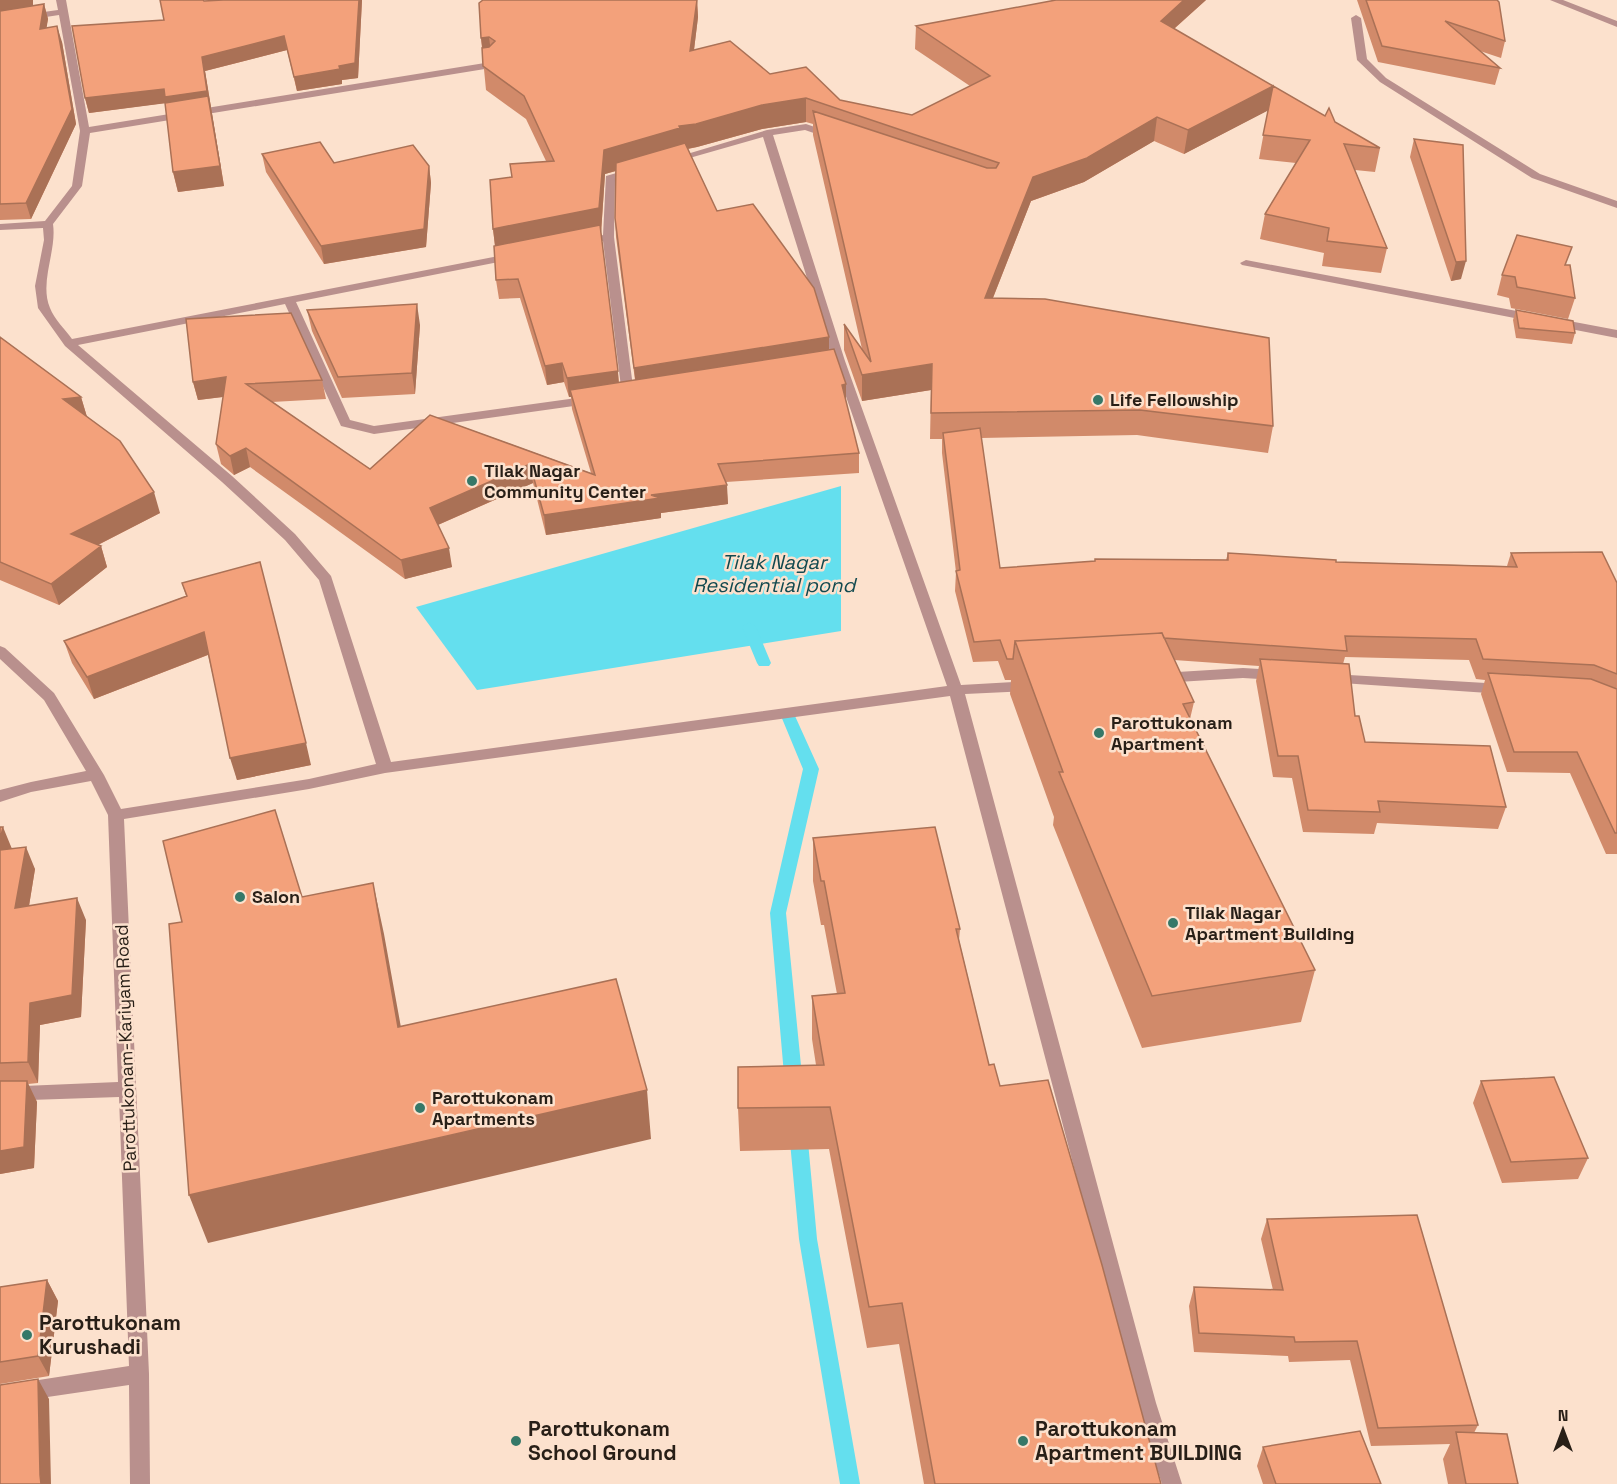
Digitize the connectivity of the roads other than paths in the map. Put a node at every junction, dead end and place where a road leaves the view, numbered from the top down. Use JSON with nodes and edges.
{"nodes":[{"id":1,"x":1555,"y":0,"type":"edge"},
{"id":2,"x":62,"y":6,"type":"edge"},
{"id":3,"x":1356,"y":18,"type":"dead end"},
{"id":4,"x":0,"y":21,"type":"edge"},
{"id":5,"x":1617,"y":24,"type":"edge"},
{"id":6,"x":491,"y":65,"type":"edge"},
{"id":7,"x":85,"y":131,"type":"junction"},
{"id":8,"x":767,"y":133,"type":"junction"},
{"id":9,"x":838,"y":138,"type":"edge"},
{"id":10,"x":666,"y":162,"type":"edge"},
{"id":11,"x":644,"y":168,"type":"edge"},
{"id":12,"x":1617,"y":205,"type":"edge"},
{"id":13,"x":48,"y":224,"type":"junction"},
{"id":14,"x":0,"y":227,"type":"edge"},
{"id":15,"x":608,"y":237,"type":"junction"},
{"id":16,"x":574,"y":244,"type":"edge"},
{"id":17,"x":529,"y":253,"type":"edge"},
{"id":18,"x":1246,"y":263,"type":"dead end"},
{"id":19,"x":289,"y":300,"type":"junction"},
{"id":20,"x":1617,"y":334,"type":"edge"},
{"id":21,"x":69,"y":343,"type":"junction"},
{"id":22,"x":839,"y":361,"type":"junction"},
{"id":23,"x":804,"y":367,"type":"edge"},
{"id":24,"x":0,"y":651,"type":"edge"},
{"id":25,"x":1290,"y":676,"type":"edge"},
{"id":26,"x":1314,"y":678,"type":"edge"},
{"id":27,"x":1148,"y":679,"type":"edge"},
{"id":28,"x":1040,"y":685,"type":"edge"},
{"id":29,"x":1515,"y":689,"type":"edge"},
{"id":30,"x":956,"y":690,"type":"junction"},
{"id":31,"x":385,"y":768,"type":"junction"},
{"id":32,"x":96,"y":775,"type":"junction"},
{"id":33,"x":0,"y":796,"type":"edge"},
{"id":34,"x":117,"y":815,"type":"junction"},
{"id":35,"x":128,"y":1089,"type":"junction"},
{"id":36,"x":0,"y":1094,"type":"edge"},
{"id":37,"x":139,"y":1374,"type":"junction"},
{"id":38,"x":0,"y":1395,"type":"edge"},
{"id":39,"x":140,"y":1484,"type":"edge"},
{"id":40,"x":1172,"y":1484,"type":"edge"}],
"edges":[{"from":1,"to":5,"type":"street"},
{"from":2,"to":4,"type":"street"},
{"from":2,"to":7,"type":"street"},
{"from":3,"to":12,"type":"street"},
{"from":6,"to":7,"type":"street"},
{"from":7,"to":13,"type":"street"},
{"from":8,"to":9,"type":"street"},
{"from":8,"to":10,"type":"street"},
{"from":8,"to":22,"type":"street"},
{"from":11,"to":15,"type":"street"},
{"from":13,"to":14,"type":"street"},
{"from":13,"to":21,"type":"street"},
{"from":15,"to":16,"type":"street"},
{"from":15,"to":19,"type":"street"},
{"from":17,"to":19,"type":"street"},
{"from":18,"to":20,"type":"street"},
{"from":19,"to":21,"type":"street"},
{"from":21,"to":31,"type":"street"},
{"from":22,"to":23,"type":"street"},
{"from":22,"to":30,"type":"street"},
{"from":24,"to":32,"type":"street","name":"Parottukonam-Kariyam Road"},
{"from":25,"to":27,"type":"street"},
{"from":26,"to":29,"type":"street"},
{"from":28,"to":30,"type":"street"},
{"from":30,"to":31,"type":"street"},
{"from":30,"to":40,"type":"street"},
{"from":31,"to":34,"type":"street"},
{"from":32,"to":33,"type":"street"},
{"from":32,"to":34,"type":"street","name":"Parottukonam-Kariyam Road"},
{"from":34,"to":35,"type":"street","name":"Parottukonam-Kariyam Road"},
{"from":35,"to":36,"type":"street"},
{"from":35,"to":37,"type":"street","name":"Parottukonam-Kariyam Road"},
{"from":37,"to":38,"type":"street"},
{"from":37,"to":39,"type":"street","name":"Parottukonam-Kariyam Road"}]}
